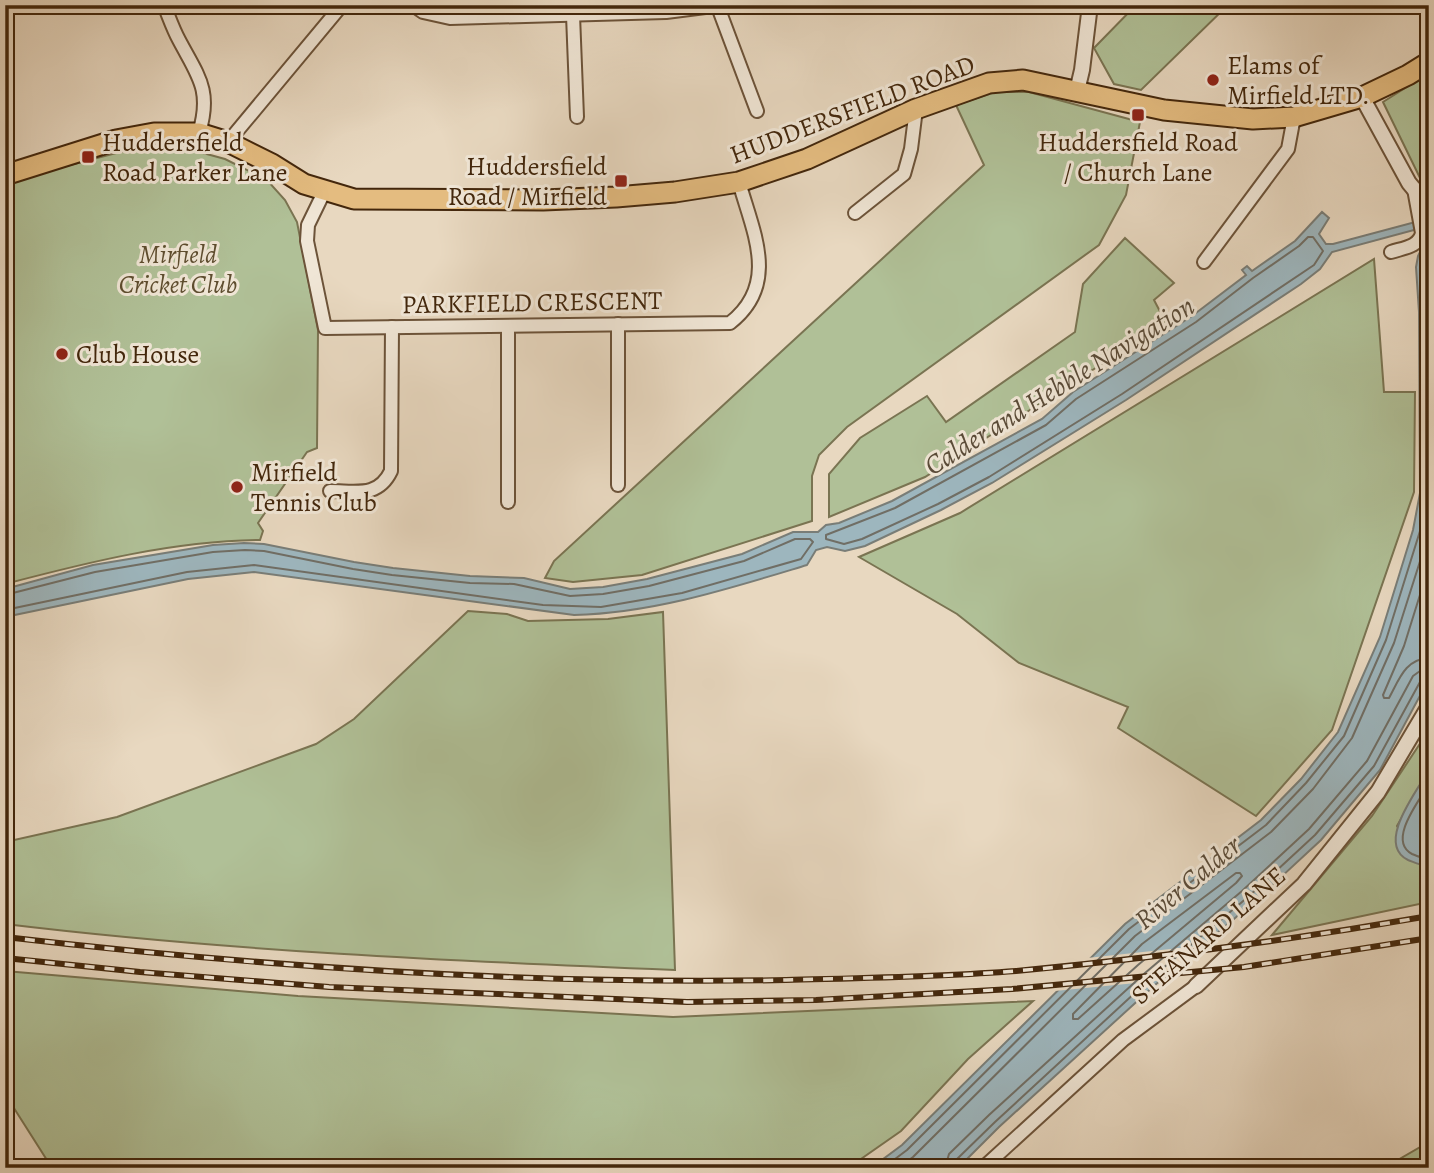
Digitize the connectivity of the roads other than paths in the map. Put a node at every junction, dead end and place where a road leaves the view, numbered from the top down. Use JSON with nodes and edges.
{"nodes":[{"id":1,"x":164,"y":5,"type":"edge"},
{"id":2,"x":342,"y":5,"type":"edge"},
{"id":3,"x":413,"y":5,"type":"edge"},
{"id":4,"x":1090,"y":5,"type":"edge"},
{"id":5,"x":719,"y":6,"type":"edge"},
{"id":6,"x":607,"y":9,"type":"edge"},
{"id":7,"x":573,"y":15,"type":"junction"},
{"id":8,"x":1429,"y":62,"type":"edge"},
{"id":9,"x":1077,"y":91,"type":"junction"},
{"id":10,"x":1362,"y":97,"type":"junction"},
{"id":11,"x":916,"y":108,"type":"junction"},
{"id":12,"x":757,"y":110,"type":"dead end"},
{"id":13,"x":577,"y":117,"type":"dead end"},
{"id":14,"x":1294,"y":117,"type":"junction"},
{"id":15,"x":199,"y":133,"type":"junction"},
{"id":16,"x":228,"y":142,"type":"junction"},
{"id":17,"x":5,"y":174,"type":"edge"},
{"id":18,"x":739,"y":182,"type":"junction"},
{"id":19,"x":325,"y":190,"type":"junction"},
{"id":20,"x":1423,"y":194,"type":"edge"},
{"id":21,"x":855,"y":213,"type":"dead end"},
{"id":22,"x":1391,"y":252,"type":"dead end"},
{"id":23,"x":1204,"y":262,"type":"dead end"},
{"id":24,"x":618,"y":324,"type":"junction"},
{"id":25,"x":508,"y":326,"type":"junction"},
{"id":26,"x":392,"y":327,"type":"junction"},
{"id":27,"x":618,"y":485,"type":"dead end"},
{"id":28,"x":330,"y":491,"type":"dead end"},
{"id":29,"x":508,"y":502,"type":"dead end"},
{"id":30,"x":1429,"y":706,"type":"edge"},
{"id":31,"x":1196,"y":986,"type":"joint"},
{"id":32,"x":983,"y":1168,"type":"edge"}],
"edges":[{"from":1,"to":15,"type":"street"},
{"from":2,"to":16,"type":"street"},
{"from":3,"to":7,"type":"street"},
{"from":4,"to":9,"type":"street"},
{"from":5,"to":6,"type":"street"},
{"from":5,"to":12,"type":"street"},
{"from":6,"to":7,"type":"street"},
{"from":7,"to":13,"type":"street"},
{"from":8,"to":10,"type":"highway","name":"HUDDERSFIELD ROAD"},
{"from":9,"to":11,"type":"highway","name":"HUDDERSFIELD ROAD"},
{"from":9,"to":14,"type":"highway","name":"HUDDERSFIELD ROAD"},
{"from":10,"to":14,"type":"highway","name":"HUDDERSFIELD ROAD"},
{"from":10,"to":20,"type":"street"},
{"from":11,"to":18,"type":"highway","name":"HUDDERSFIELD ROAD"},
{"from":11,"to":21,"type":"street"},
{"from":14,"to":23,"type":"street"},
{"from":15,"to":16,"type":"highway","name":"HUDDERSFIELD ROAD"},
{"from":15,"to":17,"type":"highway","name":"HUDDERSFIELD ROAD"},
{"from":16,"to":19,"type":"highway","name":"HUDDERSFIELD ROAD"},
{"from":18,"to":19,"type":"highway","name":"HUDDERSFIELD ROAD"},
{"from":18,"to":24,"type":"street","name":"PARKFIELD CRESCENT"},
{"from":19,"to":26,"type":"street","name":"PARKFIELD CRESCENT"},
{"from":20,"to":22,"type":"street"},
{"from":24,"to":25,"type":"street","name":"PARKFIELD CRESCENT"},
{"from":24,"to":27,"type":"street"},
{"from":25,"to":26,"type":"street","name":"PARKFIELD CRESCENT"},
{"from":25,"to":29,"type":"street"},
{"from":26,"to":28,"type":"street"},
{"from":30,"to":31,"type":"street","name":"STEANARD LANE"},
{"from":31,"to":32,"type":"street","name":"STEANARD LANE"}]}
